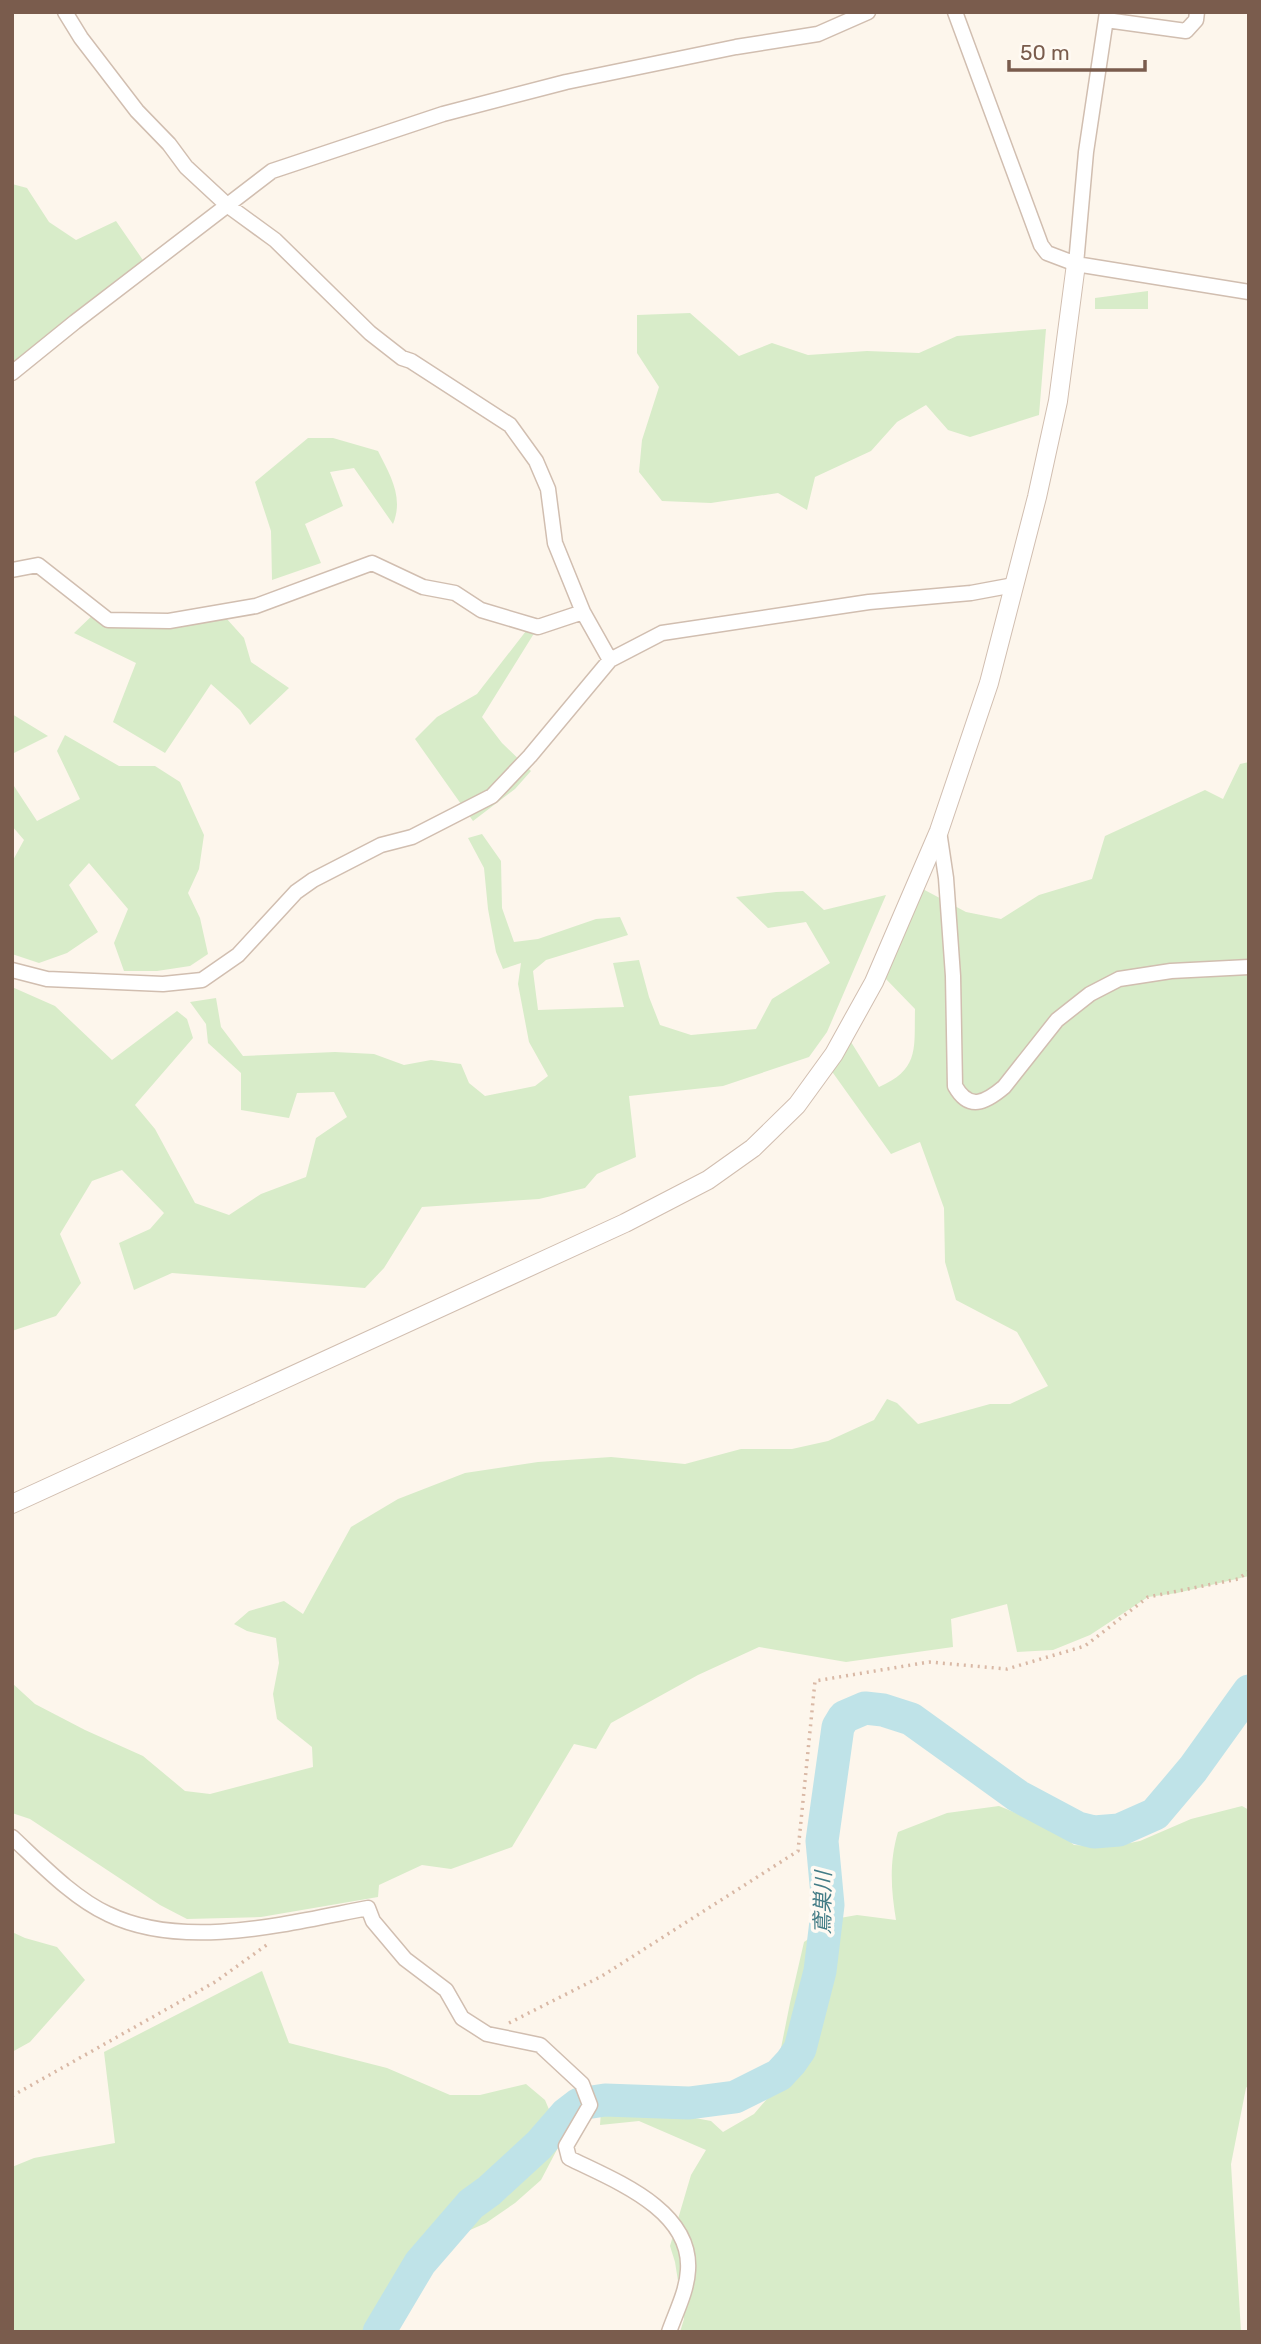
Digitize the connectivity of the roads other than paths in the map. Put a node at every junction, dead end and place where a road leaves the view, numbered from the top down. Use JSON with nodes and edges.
{"nodes":[{"id":1,"x":65,"y":12,"type":"edge"},
{"id":2,"x":868,"y":12,"type":"edge"},
{"id":3,"x":955,"y":12,"type":"edge"},
{"id":4,"x":1197,"y":12,"type":"edge"},
{"id":5,"x":1106,"y":16,"type":"edge"},
{"id":6,"x":227,"y":205,"type":"junction"},
{"id":7,"x":1076,"y":264,"type":"junction"},
{"id":8,"x":1249,"y":292,"type":"edge"},
{"id":9,"x":12,"y":373,"type":"edge"},
{"id":10,"x":12,"y":570,"type":"edge"},
{"id":11,"x":1014,"y":584,"type":"junction"},
{"id":12,"x":583,"y":612,"type":"junction"},
{"id":13,"x":610,"y":660,"type":"junction"},
{"id":14,"x":939,"y":831,"type":"junction"},
{"id":15,"x":1249,"y":967,"type":"edge"},
{"id":16,"x":12,"y":970,"type":"edge"},
{"id":17,"x":12,"y":1504,"type":"edge"},
{"id":18,"x":12,"y":1837,"type":"edge"},
{"id":19,"x":669,"y":2332,"type":"edge"}],
"edges":[{"from":1,"to":6,"type":"street"},
{"from":2,"to":6,"type":"street"},
{"from":3,"to":7,"type":"street"},
{"from":4,"to":5,"type":"street"},
{"from":5,"to":7,"type":"street"},
{"from":6,"to":9,"type":"street"},
{"from":6,"to":12,"type":"street"},
{"from":7,"to":8,"type":"street"},
{"from":7,"to":11,"type":"street"},
{"from":10,"to":12,"type":"street"},
{"from":11,"to":13,"type":"street"},
{"from":11,"to":14,"type":"street"},
{"from":12,"to":13,"type":"street"},
{"from":13,"to":16,"type":"street"},
{"from":14,"to":15,"type":"street"},
{"from":14,"to":17,"type":"street"},
{"from":18,"to":19,"type":"street"}]}
